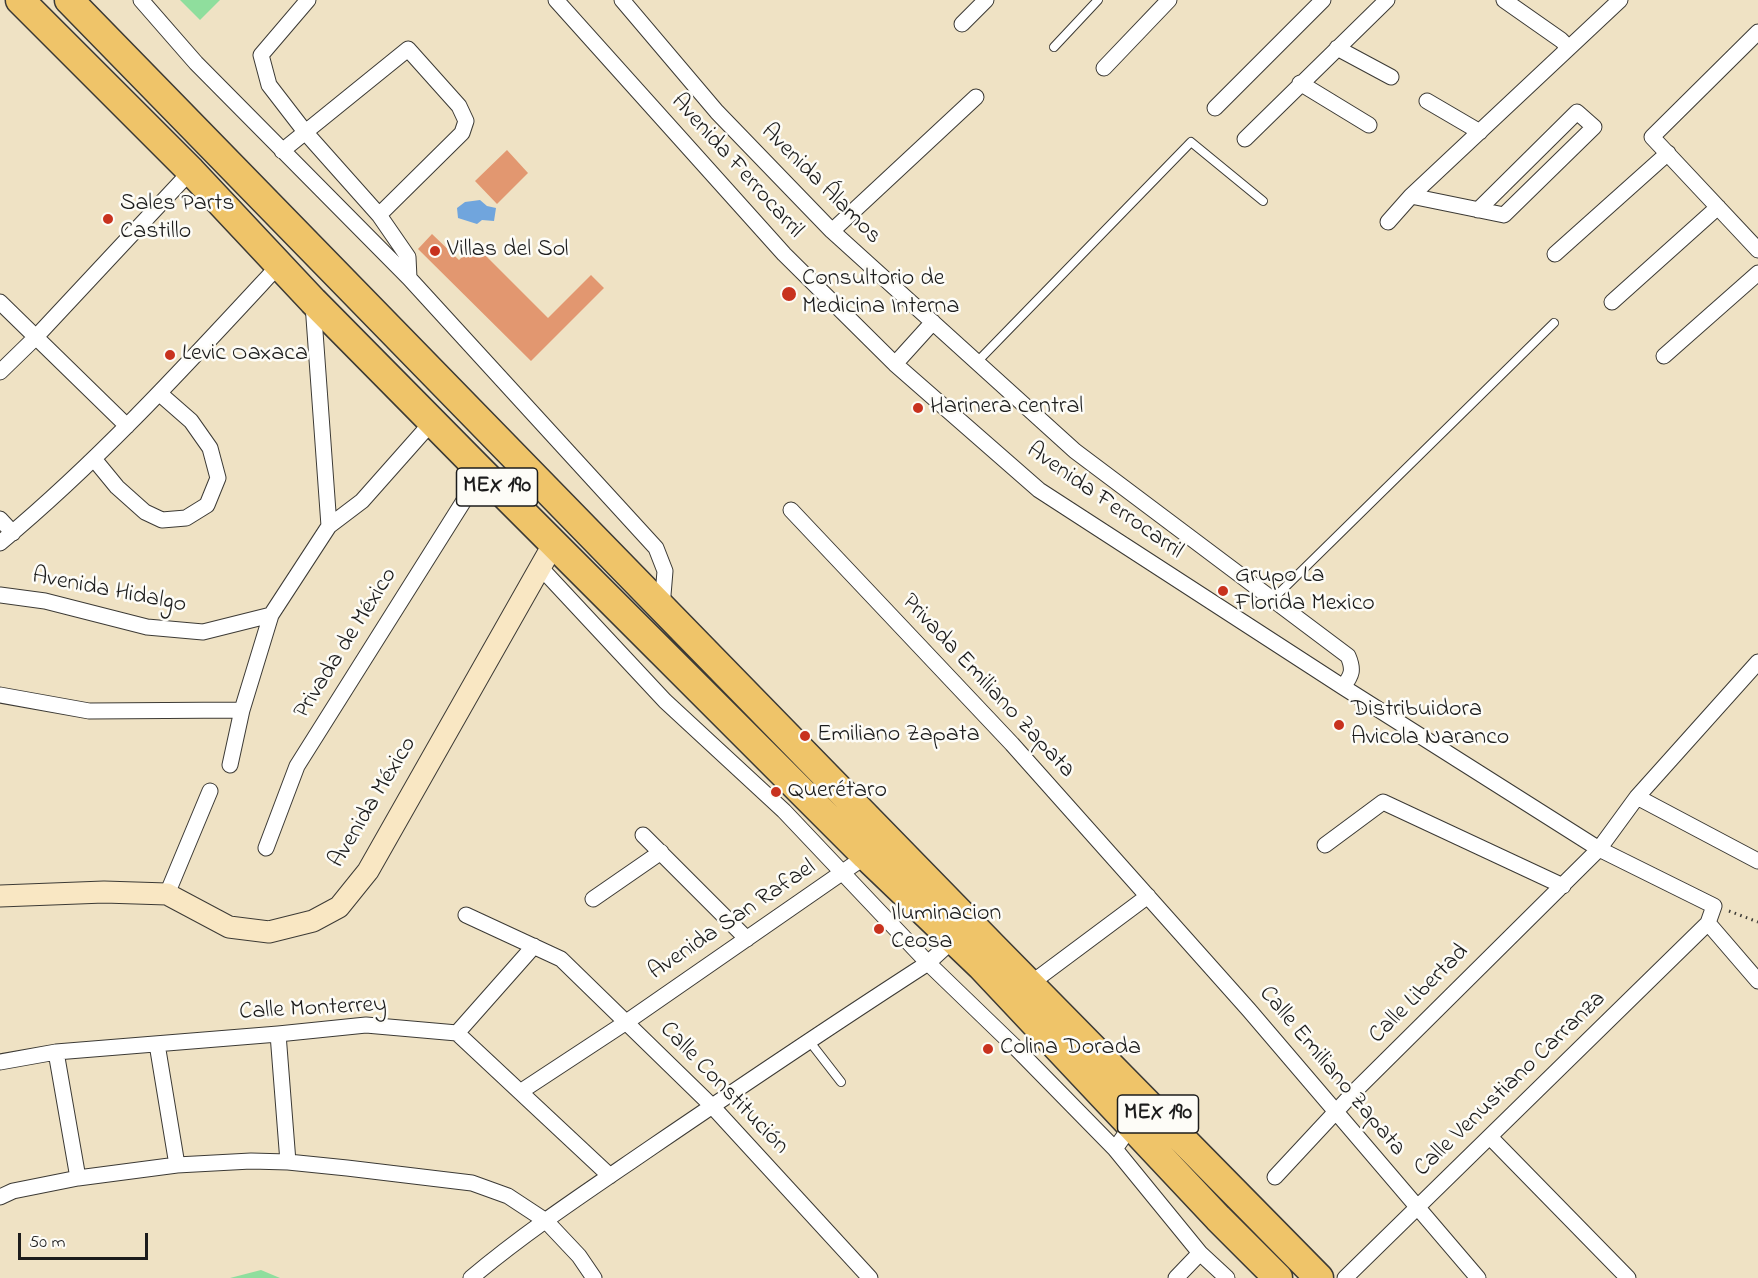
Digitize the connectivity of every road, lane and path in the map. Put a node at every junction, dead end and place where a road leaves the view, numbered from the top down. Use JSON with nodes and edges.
{"nodes":[{"id":1,"x":20,"y":0,"type":"edge"},
{"id":2,"x":69,"y":0,"type":"edge"},
{"id":3,"x":141,"y":0,"type":"edge"},
{"id":4,"x":308,"y":0,"type":"edge"},
{"id":5,"x":556,"y":0,"type":"edge"},
{"id":6,"x":622,"y":0,"type":"edge"},
{"id":7,"x":986,"y":0,"type":"edge"},
{"id":8,"x":1098,"y":0,"type":"edge"},
{"id":9,"x":1169,"y":0,"type":"edge"},
{"id":10,"x":1323,"y":0,"type":"edge"},
{"id":11,"x":1385,"y":0,"type":"edge"},
{"id":12,"x":1504,"y":0,"type":"edge"},
{"id":13,"x":1620,"y":0,"type":"edge"},
{"id":14,"x":962,"y":24,"type":"dead end"},
{"id":15,"x":1758,"y":32,"type":"edge"},
{"id":16,"x":1054,"y":47,"type":"dead end"},
{"id":17,"x":1337,"y":48,"type":"junction"},
{"id":18,"x":1569,"y":48,"type":"junction"},
{"id":19,"x":1104,"y":68,"type":"dead end"},
{"id":20,"x":1391,"y":77,"type":"dead end"},
{"id":21,"x":1300,"y":83,"type":"junction"},
{"id":22,"x":976,"y":97,"type":"dead end"},
{"id":23,"x":1427,"y":101,"type":"dead end"},
{"id":24,"x":1215,"y":108,"type":"dead end"},
{"id":25,"x":1369,"y":125,"type":"dead end"},
{"id":26,"x":1480,"y":132,"type":"junction"},
{"id":27,"x":306,"y":133,"type":"junction"},
{"id":28,"x":1245,"y":139,"type":"dead end"},
{"id":29,"x":282,"y":151,"type":"junction"},
{"id":30,"x":1668,"y":153,"type":"junction"},
{"id":31,"x":191,"y":171,"type":"junction"},
{"id":32,"x":1411,"y":196,"type":"junction"},
{"id":33,"x":1263,"y":201,"type":"dead end"},
{"id":34,"x":1718,"y":207,"type":"junction"},
{"id":35,"x":1478,"y":210,"type":"junction"},
{"id":36,"x":379,"y":215,"type":"junction"},
{"id":37,"x":1388,"y":222,"type":"dead end"},
{"id":38,"x":832,"y":231,"type":"junction"},
{"id":39,"x":1758,"y":250,"type":"edge"},
{"id":40,"x":1555,"y":255,"type":"dead end"},
{"id":41,"x":280,"y":264,"type":"junction"},
{"id":42,"x":1758,"y":273,"type":"edge"},
{"id":43,"x":409,"y":278,"type":"junction"},
{"id":44,"x":313,"y":301,"type":"junction"},
{"id":45,"x":0,"y":302,"type":"edge"},
{"id":46,"x":1612,"y":302,"type":"dead end"},
{"id":47,"x":933,"y":322,"type":"junction"},
{"id":48,"x":1554,"y":323,"type":"dead end"},
{"id":49,"x":35,"y":338,"type":"junction"},
{"id":50,"x":1664,"y":356,"type":"dead end"},
{"id":51,"x":977,"y":362,"type":"junction"},
{"id":52,"x":895,"y":364,"type":"junction"},
{"id":53,"x":0,"y":372,"type":"edge"},
{"id":54,"x":159,"y":393,"type":"junction"},
{"id":55,"x":432,"y":422,"type":"junction"},
{"id":56,"x":127,"y":426,"type":"junction"},
{"id":57,"x":94,"y":459,"type":"junction"},
{"id":58,"x":482,"y":472,"type":"junction"},
{"id":59,"x":791,"y":510,"type":"dead end"},
{"id":60,"x":0,"y":519,"type":"edge"},
{"id":61,"x":329,"y":526,"type":"junction"},
{"id":62,"x":13,"y":533,"type":"junction"},
{"id":63,"x":0,"y":543,"type":"edge"},
{"id":64,"x":547,"y":555,"type":"junction"},
{"id":65,"x":0,"y":595,"type":"edge"},
{"id":66,"x":1273,"y":599,"type":"junction"},
{"id":67,"x":662,"y":607,"type":"junction"},
{"id":68,"x":271,"y":615,"type":"junction"},
{"id":69,"x":1758,"y":662,"type":"edge"},
{"id":70,"x":1343,"y":687,"type":"junction"},
{"id":71,"x":0,"y":695,"type":"edge"},
{"id":72,"x":242,"y":710,"type":"junction"},
{"id":73,"x":230,"y":765,"type":"dead end"},
{"id":74,"x":210,"y":791,"type":"dead end"},
{"id":75,"x":1637,"y":797,"type":"junction"},
{"id":76,"x":643,"y":835,"type":"dead end"},
{"id":77,"x":1325,"y":845,"type":"dead end"},
{"id":78,"x":266,"y":848,"type":"dead end"},
{"id":79,"x":1599,"y":849,"type":"junction"},
{"id":80,"x":661,"y":852,"type":"junction"},
{"id":81,"x":866,"y":856,"type":"junction"},
{"id":82,"x":1758,"y":861,"type":"edge"},
{"id":83,"x":843,"y":873,"type":"junction"},
{"id":84,"x":1563,"y":886,"type":"junction"},
{"id":85,"x":167,"y":894,"type":"junction"},
{"id":86,"x":0,"y":896,"type":"edge"},
{"id":87,"x":1148,"y":896,"type":"junction"},
{"id":88,"x":593,"y":899,"type":"dead end"},
{"id":89,"x":1714,"y":906,"type":"junction"},
{"id":90,"x":466,"y":915,"type":"dead end"},
{"id":91,"x":1758,"y":922,"type":"edge"},
{"id":92,"x":1708,"y":923,"type":"junction"},
{"id":93,"x":747,"y":939,"type":"junction"},
{"id":94,"x":953,"y":940,"type":"junction"},
{"id":95,"x":534,"y":946,"type":"junction"},
{"id":96,"x":928,"y":963,"type":"junction"},
{"id":97,"x":1758,"y":981,"type":"edge"},
{"id":98,"x":1030,"y":984,"type":"junction"},
{"id":99,"x":626,"y":1023,"type":"junction"},
{"id":100,"x":458,"y":1033,"type":"junction"},
{"id":101,"x":278,"y":1034,"type":"junction"},
{"id":102,"x":810,"y":1042,"type":"junction"},
{"id":103,"x":157,"y":1044,"type":"junction"},
{"id":104,"x":56,"y":1052,"type":"junction"},
{"id":105,"x":0,"y":1062,"type":"edge"},
{"id":106,"x":841,"y":1082,"type":"dead end"},
{"id":107,"x":520,"y":1092,"type":"junction"},
{"id":108,"x":712,"y":1106,"type":"junction"},
{"id":109,"x":1335,"y":1112,"type":"junction"},
{"id":110,"x":1131,"y":1126,"type":"junction"},
{"id":111,"x":1490,"y":1137,"type":"junction"},
{"id":112,"x":1116,"y":1149,"type":"junction"},
{"id":113,"x":288,"y":1162,"type":"junction"},
{"id":114,"x":177,"y":1165,"type":"junction"},
{"id":115,"x":610,"y":1176,"type":"junction"},
{"id":116,"x":1275,"y":1177,"type":"dead end"},
{"id":117,"x":78,"y":1178,"type":"junction"},
{"id":118,"x":0,"y":1197,"type":"edge"},
{"id":119,"x":1417,"y":1208,"type":"junction"},
{"id":120,"x":546,"y":1221,"type":"junction"},
{"id":121,"x":1200,"y":1252,"type":"junction"},
{"id":122,"x":471,"y":1278,"type":"edge"},
{"id":123,"x":594,"y":1278,"type":"edge"},
{"id":124,"x":870,"y":1278,"type":"edge"},
{"id":125,"x":1176,"y":1278,"type":"edge"},
{"id":126,"x":1227,"y":1278,"type":"edge"},
{"id":127,"x":1278,"y":1278,"type":"edge"},
{"id":128,"x":1319,"y":1278,"type":"edge"},
{"id":129,"x":1345,"y":1278,"type":"edge"},
{"id":130,"x":1478,"y":1278,"type":"edge"},
{"id":131,"x":1628,"y":1278,"type":"edge"}],
"edges":[{"from":1,"to":31,"type":"highway","number":"MEX 190"},
{"from":2,"to":67,"type":"highway","number":"MEX 190"},
{"from":3,"to":29,"type":"street"},
{"from":4,"to":27,"type":"street"},
{"from":5,"to":52,"type":"street","name":"Avenida Ferrocarril"},
{"from":6,"to":38,"type":"street","name":"Avenida Álamos"},
{"from":7,"to":14,"type":"street"},
{"from":8,"to":16,"type":"lane"},
{"from":9,"to":19,"type":"street"},
{"from":10,"to":24,"type":"street"},
{"from":11,"to":17,"type":"street"},
{"from":12,"to":18,"type":"street"},
{"from":13,"to":18,"type":"street"},
{"from":15,"to":30,"type":"street"},
{"from":17,"to":20,"type":"street"},
{"from":17,"to":21,"type":"street"},
{"from":18,"to":26,"type":"street"},
{"from":21,"to":25,"type":"street"},
{"from":21,"to":28,"type":"street"},
{"from":22,"to":38,"type":"street"},
{"from":23,"to":26,"type":"street"},
{"from":26,"to":32,"type":"street"},
{"from":27,"to":29,"type":"street"},
{"from":27,"to":36,"type":"street"},
{"from":27,"to":36,"type":"street"},
{"from":29,"to":43,"type":"street"},
{"from":30,"to":34,"type":"street"},
{"from":30,"to":40,"type":"street"},
{"from":31,"to":41,"type":"highway","number":"MEX 190"},
{"from":31,"to":49,"type":"street"},
{"from":32,"to":35,"type":"street"},
{"from":32,"to":37,"type":"street"},
{"from":33,"to":51,"type":"lane"},
{"from":34,"to":39,"type":"street"},
{"from":34,"to":46,"type":"street"},
{"from":35,"to":35,"type":"street"},
{"from":36,"to":43,"type":"street"},
{"from":38,"to":47,"type":"street","name":"Avenida Álamos"},
{"from":41,"to":44,"type":"highway","number":"MEX 190"},
{"from":41,"to":54,"type":"street"},
{"from":42,"to":50,"type":"street"},
{"from":43,"to":67,"type":"street"},
{"from":44,"to":55,"type":"highway","number":"MEX 190"},
{"from":44,"to":61,"type":"street"},
{"from":45,"to":49,"type":"street"},
{"from":47,"to":51,"type":"street","name":"Avenida Álamos"},
{"from":47,"to":52,"type":"street"},
{"from":48,"to":66,"type":"lane"},
{"from":49,"to":53,"type":"street"},
{"from":49,"to":56,"type":"street"},
{"from":51,"to":66,"type":"street","name":"Avenida Álamos"},
{"from":52,"to":70,"type":"street","name":"Avenida Ferrocarril"},
{"from":54,"to":56,"type":"street"},
{"from":54,"to":57,"type":"street"},
{"from":55,"to":58,"type":"highway","number":"MEX 190"},
{"from":55,"to":61,"type":"street"},
{"from":56,"to":57,"type":"street"},
{"from":57,"to":62,"type":"street"},
{"from":58,"to":64,"type":"highway","number":"MEX 190"},
{"from":58,"to":78,"type":"street","name":"Privada de México"},
{"from":59,"to":87,"type":"street","name":"Privada Emiliano Zapata"},
{"from":60,"to":62,"type":"street"},
{"from":61,"to":68,"type":"street"},
{"from":62,"to":63,"type":"street"},
{"from":64,"to":81,"type":"highway","number":"MEX 190"},
{"from":64,"to":83,"type":"street"},
{"from":64,"to":85,"type":"street","name":"Avenida México"},
{"from":65,"to":68,"type":"street","name":"Avenida Hidalgo"},
{"from":66,"to":70,"type":"street","name":"Avenida Álamos"},
{"from":67,"to":98,"type":"highway","number":"MEX 190"},
{"from":68,"to":72,"type":"street"},
{"from":69,"to":75,"type":"street","name":"Calle Libertad"},
{"from":70,"to":79,"type":"street","name":"Avenida Ferrocarril"},
{"from":71,"to":72,"type":"street"},
{"from":72,"to":73,"type":"street"},
{"from":74,"to":85,"type":"street"},
{"from":75,"to":79,"type":"street","name":"Calle Libertad"},
{"from":75,"to":82,"type":"street"},
{"from":76,"to":80,"type":"street"},
{"from":77,"to":84,"type":"street"},
{"from":79,"to":84,"type":"street","name":"Calle Libertad"},
{"from":79,"to":89,"type":"street","name":"Avenida Ferrocarril"},
{"from":80,"to":88,"type":"street"},
{"from":80,"to":93,"type":"street"},
{"from":81,"to":83,"type":"street","name":"Avenida San Rafael"},
{"from":81,"to":94,"type":"highway","number":"MEX 190"},
{"from":83,"to":93,"type":"street","name":"Avenida San Rafael"},
{"from":83,"to":96,"type":"street"},
{"from":84,"to":109,"type":"street","name":"Calle Libertad"},
{"from":85,"to":86,"type":"street","name":"Avenida México"},
{"from":87,"to":98,"type":"street"},
{"from":87,"to":109,"type":"street","name":"Calle Emiliano Zapata"},
{"from":89,"to":91,"type":"path"},
{"from":89,"to":92,"type":"street"},
{"from":90,"to":95,"type":"street","name":"Calle Constitución"},
{"from":92,"to":97,"type":"street"},
{"from":92,"to":111,"type":"street","name":"Calle Venustiano Carranza"},
{"from":93,"to":99,"type":"street","name":"Avenida San Rafael"},
{"from":94,"to":96,"type":"street"},
{"from":94,"to":110,"type":"highway","number":"MEX 190"},
{"from":95,"to":99,"type":"street","name":"Calle Constitución"},
{"from":95,"to":100,"type":"street"},
{"from":96,"to":102,"type":"street"},
{"from":96,"to":112,"type":"street"},
{"from":98,"to":128,"type":"highway","number":"MEX 190"},
{"from":99,"to":107,"type":"street","name":"Avenida San Rafael"},
{"from":99,"to":108,"type":"street","name":"Calle Constitución"},
{"from":100,"to":101,"type":"street","name":"Calle Monterrey"},
{"from":100,"to":107,"type":"street"},
{"from":101,"to":103,"type":"street","name":"Calle Monterrey"},
{"from":101,"to":113,"type":"street"},
{"from":102,"to":106,"type":"lane"},
{"from":102,"to":108,"type":"street"},
{"from":103,"to":104,"type":"street","name":"Calle Monterrey"},
{"from":103,"to":114,"type":"street"},
{"from":104,"to":105,"type":"street","name":"Calle Monterrey"},
{"from":104,"to":117,"type":"street"},
{"from":107,"to":115,"type":"street"},
{"from":108,"to":115,"type":"street"},
{"from":108,"to":124,"type":"street","name":"Calle Constitución"},
{"from":109,"to":116,"type":"street","name":"Calle Libertad"},
{"from":109,"to":119,"type":"street","name":"Calle Emiliano Zapata"},
{"from":110,"to":112,"type":"street"},
{"from":110,"to":127,"type":"highway","number":"MEX 190"},
{"from":111,"to":119,"type":"street","name":"Calle Venustiano Carranza"},
{"from":111,"to":131,"type":"street"},
{"from":112,"to":121,"type":"street"},
{"from":113,"to":114,"type":"street"},
{"from":113,"to":120,"type":"street"},
{"from":114,"to":117,"type":"street"},
{"from":115,"to":120,"type":"street"},
{"from":117,"to":118,"type":"street"},
{"from":119,"to":129,"type":"street","name":"Calle Venustiano Carranza"},
{"from":119,"to":130,"type":"street","name":"Calle Emiliano Zapata"},
{"from":120,"to":122,"type":"street"},
{"from":120,"to":123,"type":"street"},
{"from":121,"to":125,"type":"street"},
{"from":121,"to":126,"type":"street"}]}
